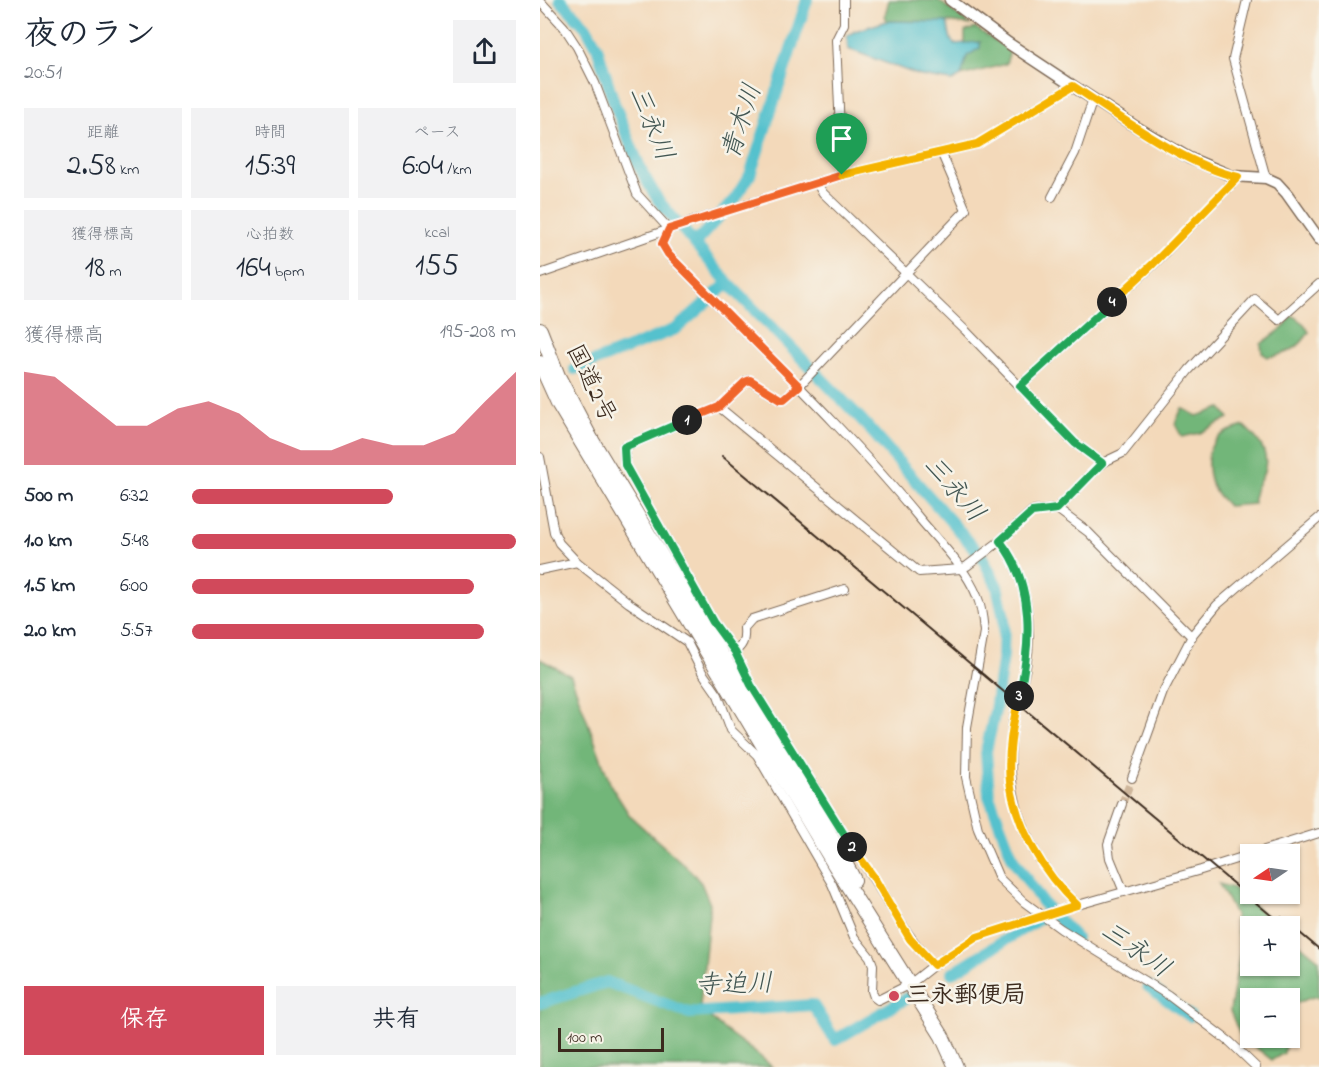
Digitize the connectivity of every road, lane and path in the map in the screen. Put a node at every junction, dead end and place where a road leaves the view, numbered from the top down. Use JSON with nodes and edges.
{"nodes":[{"id":1,"x":844,"y":0,"type":"edge"},
{"id":2,"x":950,"y":0,"type":"edge"},
{"id":3,"x":1247,"y":0,"type":"edge"},
{"id":4,"x":540,"y":1,"type":"edge"},
{"id":5,"x":1073,"y":86,"type":"junction"},
{"id":6,"x":1093,"y":99,"type":"junction"},
{"id":7,"x":941,"y":152,"type":"junction"},
{"id":8,"x":842,"y":175,"type":"junction"},
{"id":9,"x":1238,"y":177,"type":"junction"},
{"id":10,"x":1266,"y":178,"type":"junction"},
{"id":11,"x":817,"y":184,"type":"junction"},
{"id":12,"x":1052,"y":197,"type":"dead end"},
{"id":13,"x":672,"y":228,"type":"junction"},
{"id":14,"x":1319,"y":239,"type":"edge"},
{"id":15,"x":540,"y":274,"type":"edge"},
{"id":16,"x":907,"y":274,"type":"junction"},
{"id":17,"x":1319,"y":284,"type":"edge"},
{"id":18,"x":540,"y":330,"type":"edge"},
{"id":19,"x":540,"y":363,"type":"edge"},
{"id":20,"x":801,"y":384,"type":"junction"},
{"id":21,"x":1020,"y":386,"type":"junction"},
{"id":22,"x":719,"y":407,"type":"junction"},
{"id":23,"x":540,"y":457,"type":"edge"},
{"id":24,"x":1102,"y":463,"type":"junction"},
{"id":25,"x":1057,"y":509,"type":"junction"},
{"id":26,"x":1319,"y":518,"type":"edge"},
{"id":27,"x":998,"y":542,"type":"junction"},
{"id":28,"x":577,"y":562,"type":"junction"},
{"id":29,"x":964,"y":568,"type":"junction"},
{"id":30,"x":540,"y":570,"type":"edge"},
{"id":31,"x":845,"y":589,"type":"dead end"},
{"id":32,"x":1192,"y":637,"type":"junction"},
{"id":33,"x":731,"y":654,"type":"junction"},
{"id":34,"x":1132,"y":778,"type":"tunnel mouth"},
{"id":35,"x":1122,"y":804,"type":"tunnel mouth"},
{"id":36,"x":1319,"y":833,"type":"edge"},
{"id":37,"x":1124,"y":891,"type":"junction"},
{"id":38,"x":1077,"y":905,"type":"junction"},
{"id":39,"x":1044,"y":915,"type":"junction"},
{"id":40,"x":934,"y":965,"type":"junction"},
{"id":41,"x":910,"y":984,"type":"junction"},
{"id":42,"x":956,"y":1067,"type":"edge"},
{"id":43,"x":1256,"y":1067,"type":"edge"}],
"edges":[{"from":1,"to":8,"type":"street"},
{"from":2,"to":5,"type":"street"},
{"from":3,"to":10,"type":"street"},
{"from":4,"to":13,"type":"street"},
{"from":5,"to":6,"type":"street"},
{"from":5,"to":7,"type":"street"},
{"from":6,"to":9,"type":"street"},
{"from":6,"to":12,"type":"street"},
{"from":7,"to":8,"type":"street"},
{"from":7,"to":16,"type":"street"},
{"from":8,"to":11,"type":"street"},
{"from":9,"to":10,"type":"street"},
{"from":9,"to":21,"type":"street"},
{"from":10,"to":14,"type":"street"},
{"from":11,"to":13,"type":"street"},
{"from":11,"to":16,"type":"street"},
{"from":13,"to":15,"type":"street"},
{"from":13,"to":20,"type":"street"},
{"from":16,"to":20,"type":"street"},
{"from":16,"to":21,"type":"street"},
{"from":17,"to":24,"type":"street"},
{"from":18,"to":41,"type":"highway","name":"国道2号"},
{"from":19,"to":41,"type":"highway","name":"国道2号"},
{"from":20,"to":22,"type":"street"},
{"from":20,"to":29,"type":"street"},
{"from":21,"to":24,"type":"street"},
{"from":22,"to":29,"type":"street"},
{"from":22,"to":33,"type":"street"},
{"from":23,"to":28,"type":"street"},
{"from":24,"to":25,"type":"street"},
{"from":25,"to":27,"type":"street"},
{"from":25,"to":32,"type":"street"},
{"from":26,"to":32,"type":"street"},
{"from":27,"to":29,"type":"street"},
{"from":27,"to":38,"type":"street"},
{"from":28,"to":30,"type":"street"},
{"from":28,"to":41,"type":"street"},
{"from":29,"to":39,"type":"street"},
{"from":31,"to":33,"type":"street"},
{"from":32,"to":34,"type":"street"},
{"from":33,"to":40,"type":"street"},
{"from":35,"to":37,"type":"street"},
{"from":36,"to":37,"type":"street"},
{"from":37,"to":38,"type":"street"},
{"from":38,"to":39,"type":"street"},
{"from":39,"to":40,"type":"street"},
{"from":39,"to":43,"type":"street"},
{"from":40,"to":41,"type":"street"},
{"from":41,"to":42,"type":"highway","name":"国道2号"}]}
